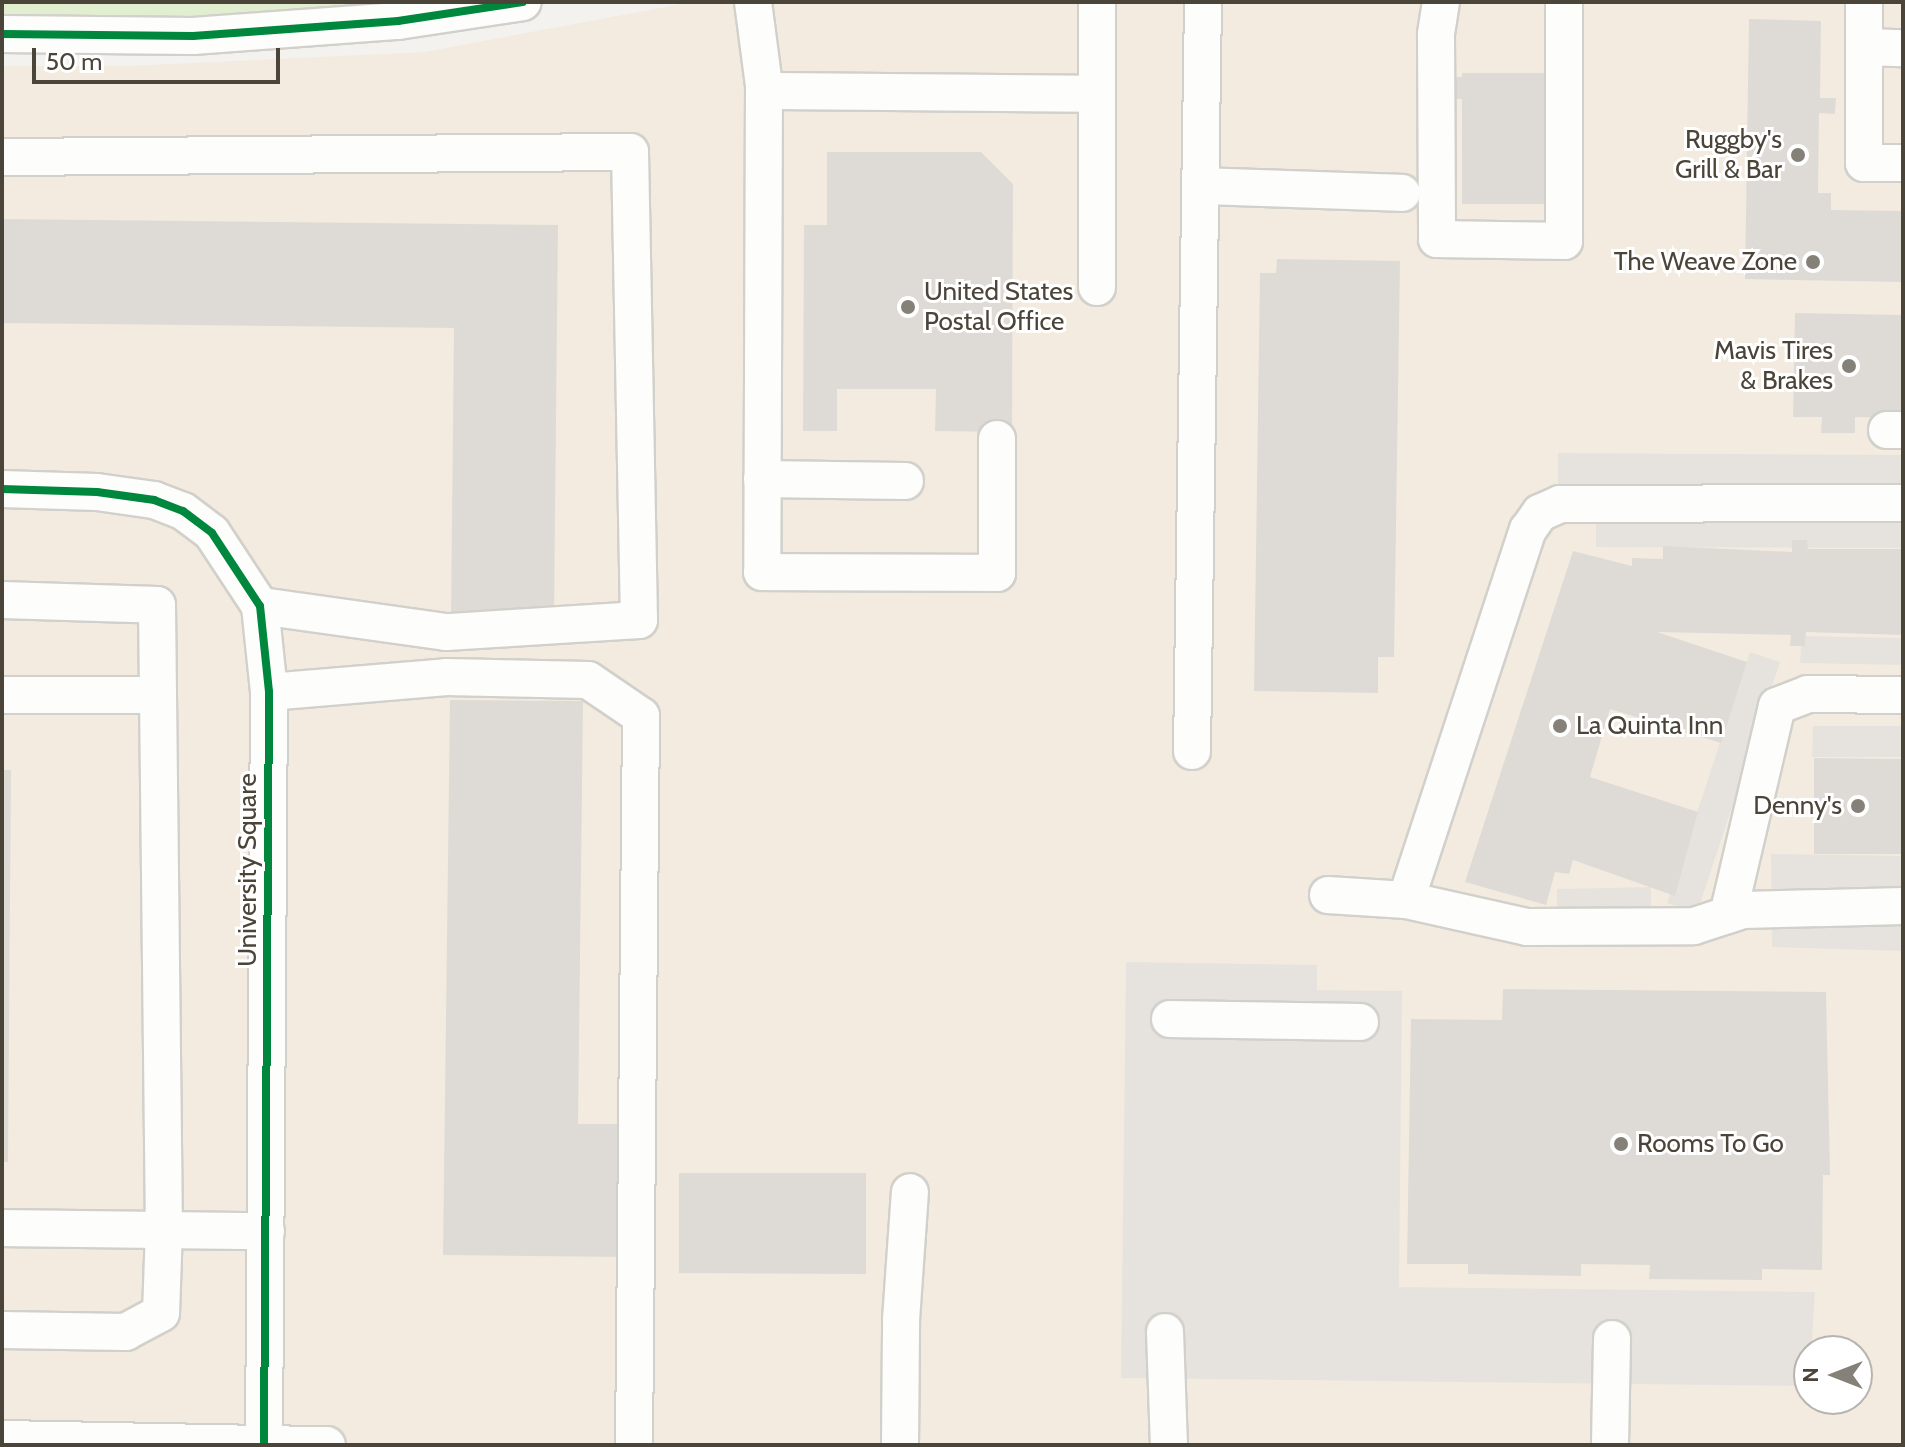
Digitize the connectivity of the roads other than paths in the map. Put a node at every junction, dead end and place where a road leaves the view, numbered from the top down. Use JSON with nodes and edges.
{"nodes":[{"id":1,"x":523,"y":2,"type":"edge"},
{"id":2,"x":753,"y":2,"type":"edge"},
{"id":3,"x":1097,"y":2,"type":"edge"},
{"id":4,"x":1203,"y":2,"type":"edge"},
{"id":5,"x":1441,"y":2,"type":"edge"},
{"id":6,"x":1564,"y":2,"type":"edge"},
{"id":7,"x":1864,"y":2,"type":"edge"},
{"id":8,"x":2,"y":34,"type":"edge"},
{"id":9,"x":1865,"y":47,"type":"junction"},
{"id":10,"x":1903,"y":48,"type":"edge"},
{"id":11,"x":764,"y":91,"type":"junction"},
{"id":12,"x":1097,"y":94,"type":"junction"},
{"id":13,"x":2,"y":157,"type":"edge"},
{"id":14,"x":1903,"y":163,"type":"edge"},
{"id":15,"x":1202,"y":186,"type":"junction"},
{"id":16,"x":1402,"y":193,"type":"dead end"},
{"id":17,"x":1097,"y":287,"type":"dead end"},
{"id":18,"x":997,"y":439,"type":"dead end"},
{"id":19,"x":762,"y":479,"type":"junction"},
{"id":20,"x":905,"y":481,"type":"dead end"},
{"id":21,"x":2,"y":489,"type":"edge"},
{"id":22,"x":1903,"y":503,"type":"edge"},
{"id":23,"x":2,"y":600,"type":"edge"},
{"id":24,"x":260,"y":606,"type":"junction"},
{"id":25,"x":269,"y":692,"type":"junction"},
{"id":26,"x":2,"y":695,"type":"edge"},
{"id":27,"x":158,"y":695,"type":"junction"},
{"id":28,"x":1903,"y":695,"type":"edge"},
{"id":29,"x":1192,"y":751,"type":"dead end"},
{"id":30,"x":1328,"y":895,"type":"dead end"},
{"id":31,"x":1406,"y":900,"type":"junction"},
{"id":32,"x":1903,"y":906,"type":"edge"},
{"id":33,"x":1728,"y":915,"type":"junction"},
{"id":34,"x":1170,"y":1019,"type":"dead end"},
{"id":35,"x":1360,"y":1022,"type":"dead end"},
{"id":36,"x":910,"y":1192,"type":"dead end"},
{"id":37,"x":2,"y":1228,"type":"edge"},
{"id":38,"x":164,"y":1228,"type":"junction"},
{"id":39,"x":266,"y":1231,"type":"junction"},
{"id":40,"x":2,"y":1330,"type":"edge"},
{"id":41,"x":1165,"y":1332,"type":"dead end"},
{"id":42,"x":1612,"y":1339,"type":"dead end"},
{"id":43,"x":11,"y":1441,"type":"edge"},
{"id":44,"x":106,"y":1443,"type":"edge"},
{"id":45,"x":264,"y":1443,"type":"junction"},
{"id":46,"x":327,"y":1445,"type":"edge"},
{"id":47,"x":634,"y":1445,"type":"edge"},
{"id":48,"x":900,"y":1445,"type":"edge"},
{"id":49,"x":1169,"y":1445,"type":"edge"},
{"id":50,"x":1610,"y":1445,"type":"edge"}],
"edges":[{"from":1,"to":8,"type":"street"},
{"from":2,"to":11,"type":"street"},
{"from":3,"to":12,"type":"street"},
{"from":4,"to":15,"type":"street"},
{"from":5,"to":6,"type":"street"},
{"from":7,"to":9,"type":"street"},
{"from":9,"to":10,"type":"street"},
{"from":9,"to":14,"type":"street"},
{"from":11,"to":12,"type":"street"},
{"from":11,"to":19,"type":"street"},
{"from":12,"to":17,"type":"street"},
{"from":13,"to":24,"type":"street"},
{"from":15,"to":16,"type":"street"},
{"from":15,"to":29,"type":"street"},
{"from":18,"to":19,"type":"street"},
{"from":19,"to":20,"type":"street"},
{"from":21,"to":24,"type":"street","name":"University Square"},
{"from":22,"to":31,"type":"street"},
{"from":23,"to":27,"type":"street"},
{"from":24,"to":25,"type":"street","name":"University Square"},
{"from":25,"to":39,"type":"street","name":"University Square"},
{"from":25,"to":47,"type":"street"},
{"from":26,"to":27,"type":"street"},
{"from":27,"to":38,"type":"street"},
{"from":28,"to":33,"type":"street"},
{"from":30,"to":31,"type":"street"},
{"from":31,"to":33,"type":"street"},
{"from":32,"to":33,"type":"street"},
{"from":34,"to":35,"type":"street"},
{"from":36,"to":48,"type":"street"},
{"from":37,"to":38,"type":"street"},
{"from":38,"to":39,"type":"street"},
{"from":38,"to":40,"type":"street"},
{"from":39,"to":45,"type":"street","name":"University Square"},
{"from":41,"to":49,"type":"street"},
{"from":42,"to":50,"type":"street"},
{"from":43,"to":44,"type":"street"},
{"from":44,"to":45,"type":"street"},
{"from":45,"to":46,"type":"street"}]}
